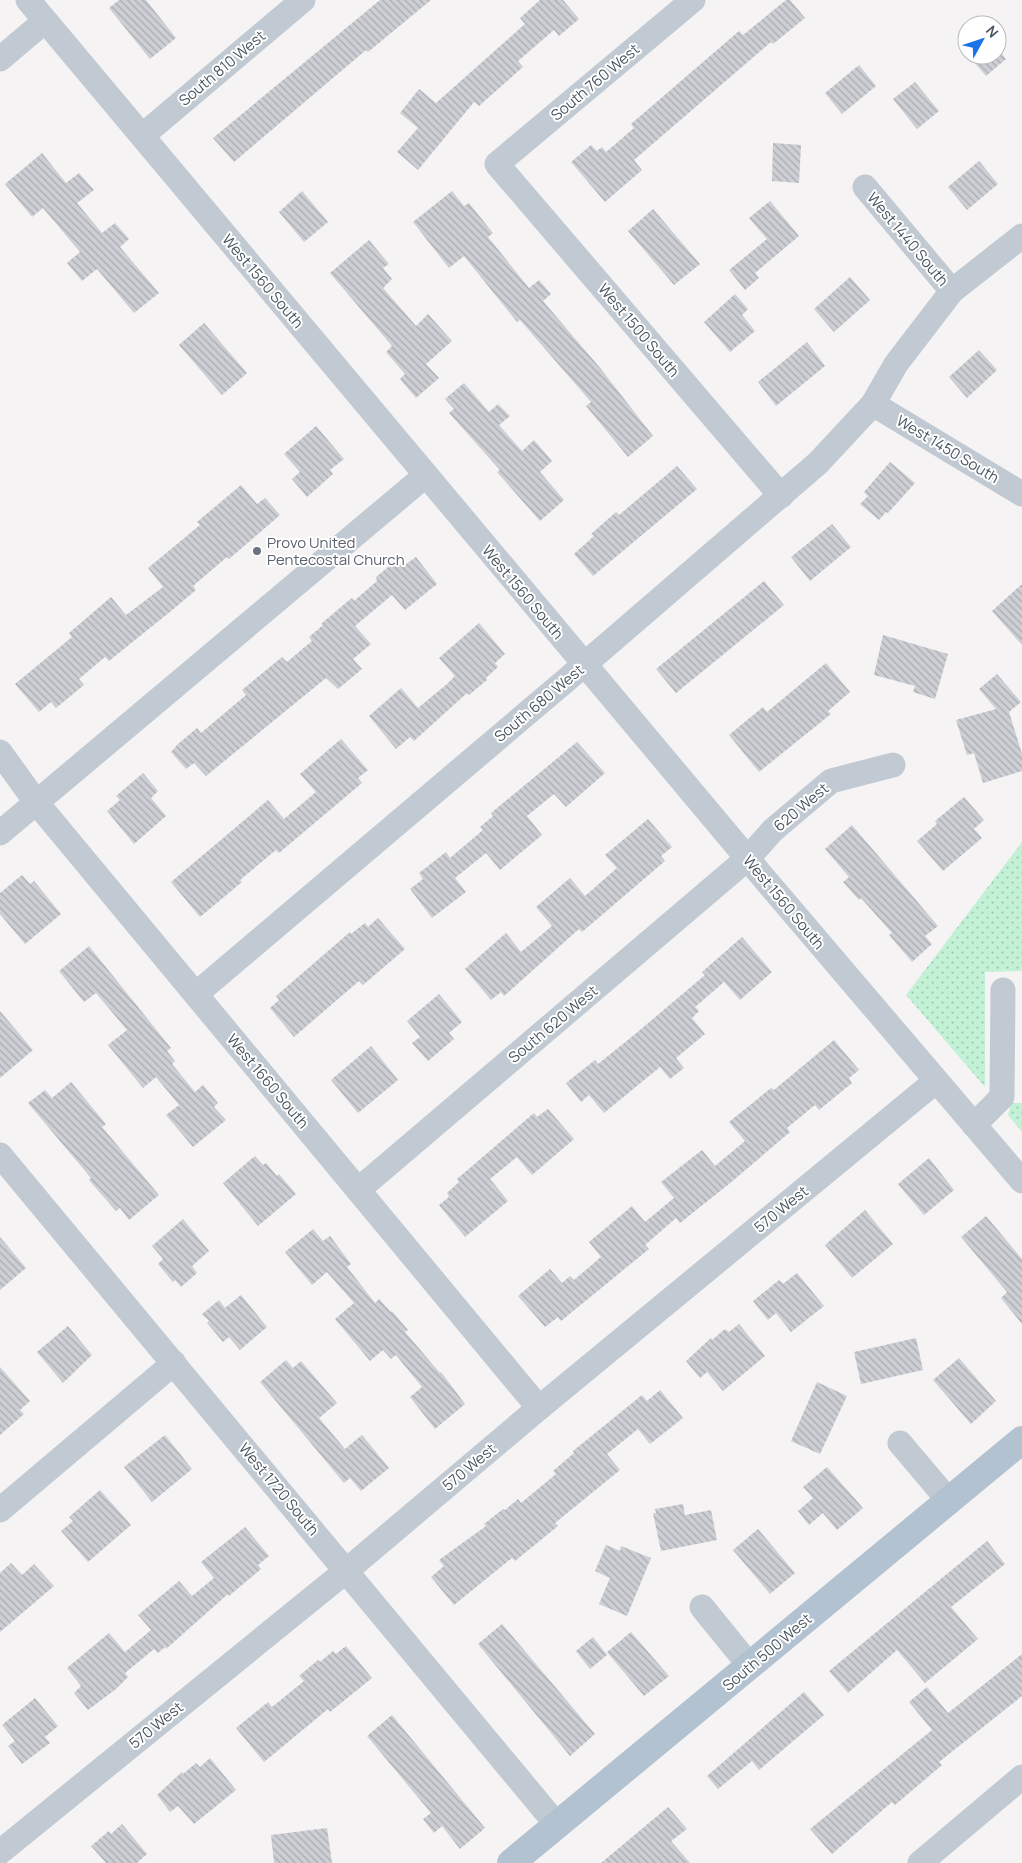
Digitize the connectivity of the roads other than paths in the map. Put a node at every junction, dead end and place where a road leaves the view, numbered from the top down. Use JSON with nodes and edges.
{"nodes":[{"id":1,"x":28,"y":0,"type":"edge"},
{"id":2,"x":303,"y":0,"type":"edge"},
{"id":3,"x":694,"y":0,"type":"edge"},
{"id":4,"x":46,"y":21,"type":"junction"},
{"id":5,"x":0,"y":59,"type":"edge"},
{"id":6,"x":142,"y":136,"type":"junction"},
{"id":7,"x":497,"y":164,"type":"joint"},
{"id":8,"x":865,"y":187,"type":"dead end"},
{"id":9,"x":1022,"y":236,"type":"edge"},
{"id":10,"x":952,"y":291,"type":"junction"},
{"id":11,"x":873,"y":404,"type":"junction"},
{"id":12,"x":426,"y":476,"type":"junction"},
{"id":13,"x":1022,"y":494,"type":"edge"},
{"id":14,"x":781,"y":496,"type":"junction"},
{"id":15,"x":584,"y":665,"type":"junction"},
{"id":16,"x":0,"y":752,"type":"edge"},
{"id":17,"x":893,"y":765,"type":"dead end"},
{"id":18,"x":36,"y":802,"type":"junction"},
{"id":19,"x":0,"y":833,"type":"edge"},
{"id":20,"x":748,"y":858,"type":"junction"},
{"id":21,"x":1003,"y":990,"type":"dead end"},
{"id":22,"x":196,"y":994,"type":"junction"},
{"id":23,"x":936,"y":1081,"type":"junction"},
{"id":24,"x":974,"y":1125,"type":"junction"},
{"id":25,"x":3,"y":1164,"type":"edge"},
{"id":26,"x":1022,"y":1181,"type":"edge"},
{"id":27,"x":358,"y":1190,"type":"junction"},
{"id":28,"x":174,"y":1363,"type":"junction"},
{"id":29,"x":539,"y":1408,"type":"junction"},
{"id":30,"x":1022,"y":1440,"type":"edge"},
{"id":31,"x":900,"y":1443,"type":"dead end"},
{"id":32,"x":949,"y":1501,"type":"junction"},
{"id":33,"x":0,"y":1510,"type":"edge"},
{"id":34,"x":346,"y":1571,"type":"junction"},
{"id":35,"x":702,"y":1608,"type":"dead end"},
{"id":36,"x":750,"y":1666,"type":"junction"},
{"id":37,"x":1022,"y":1777,"type":"edge"},
{"id":38,"x":557,"y":1825,"type":"junction"},
{"id":39,"x":0,"y":1852,"type":"edge"},
{"id":40,"x":511,"y":1863,"type":"edge"},
{"id":41,"x":920,"y":1863,"type":"edge"}],
"edges":[{"from":1,"to":4,"type":"street","name":"West 1560 South"},
{"from":2,"to":6,"type":"street","name":"South 810 West"},
{"from":3,"to":7,"type":"street","name":"South 760 West"},
{"from":4,"to":5,"type":"street"},
{"from":4,"to":6,"type":"street","name":"West 1560 South"},
{"from":6,"to":12,"type":"street","name":"West 1560 South"},
{"from":7,"to":14,"type":"street","name":"West 1500 South"},
{"from":8,"to":10,"type":"street","name":"West 1440 South"},
{"from":9,"to":10,"type":"street"},
{"from":10,"to":11,"type":"street","name":"South 680 West"},
{"from":11,"to":13,"type":"street","name":"West 1450 South"},
{"from":11,"to":14,"type":"street","name":"South 680 West"},
{"from":12,"to":15,"type":"street","name":"West 1560 South"},
{"from":12,"to":18,"type":"street"},
{"from":14,"to":15,"type":"street","name":"South 680 West"},
{"from":15,"to":20,"type":"street","name":"West 1560 South"},
{"from":15,"to":22,"type":"street","name":"South 680 West"},
{"from":16,"to":18,"type":"street","name":"West 1660 South"},
{"from":17,"to":20,"type":"street","name":"620 West"},
{"from":18,"to":19,"type":"street"},
{"from":18,"to":22,"type":"street","name":"West 1660 South"},
{"from":20,"to":23,"type":"street","name":"West 1560 South"},
{"from":20,"to":27,"type":"street","name":"South 620 West"},
{"from":21,"to":24,"type":"street"},
{"from":22,"to":27,"type":"street","name":"West 1660 South"},
{"from":23,"to":24,"type":"street","name":"West 1560 South"},
{"from":23,"to":29,"type":"street","name":"570 West"},
{"from":24,"to":26,"type":"street","name":"West 1560 South"},
{"from":25,"to":28,"type":"street","name":"West 1720 South"},
{"from":27,"to":29,"type":"street","name":"West 1660 South"},
{"from":28,"to":33,"type":"street"},
{"from":28,"to":34,"type":"street","name":"West 1720 South"},
{"from":29,"to":34,"type":"street","name":"570 West"},
{"from":30,"to":32,"type":"main road","name":"South 500 West"},
{"from":31,"to":32,"type":"street"},
{"from":32,"to":36,"type":"main road","name":"South 500 West"},
{"from":34,"to":38,"type":"street","name":"West 1720 South"},
{"from":34,"to":39,"type":"street","name":"570 West"},
{"from":35,"to":36,"type":"street"},
{"from":36,"to":38,"type":"main road","name":"South 500 West"},
{"from":37,"to":41,"type":"street"},
{"from":38,"to":40,"type":"main road","name":"South 500 West"}]}
